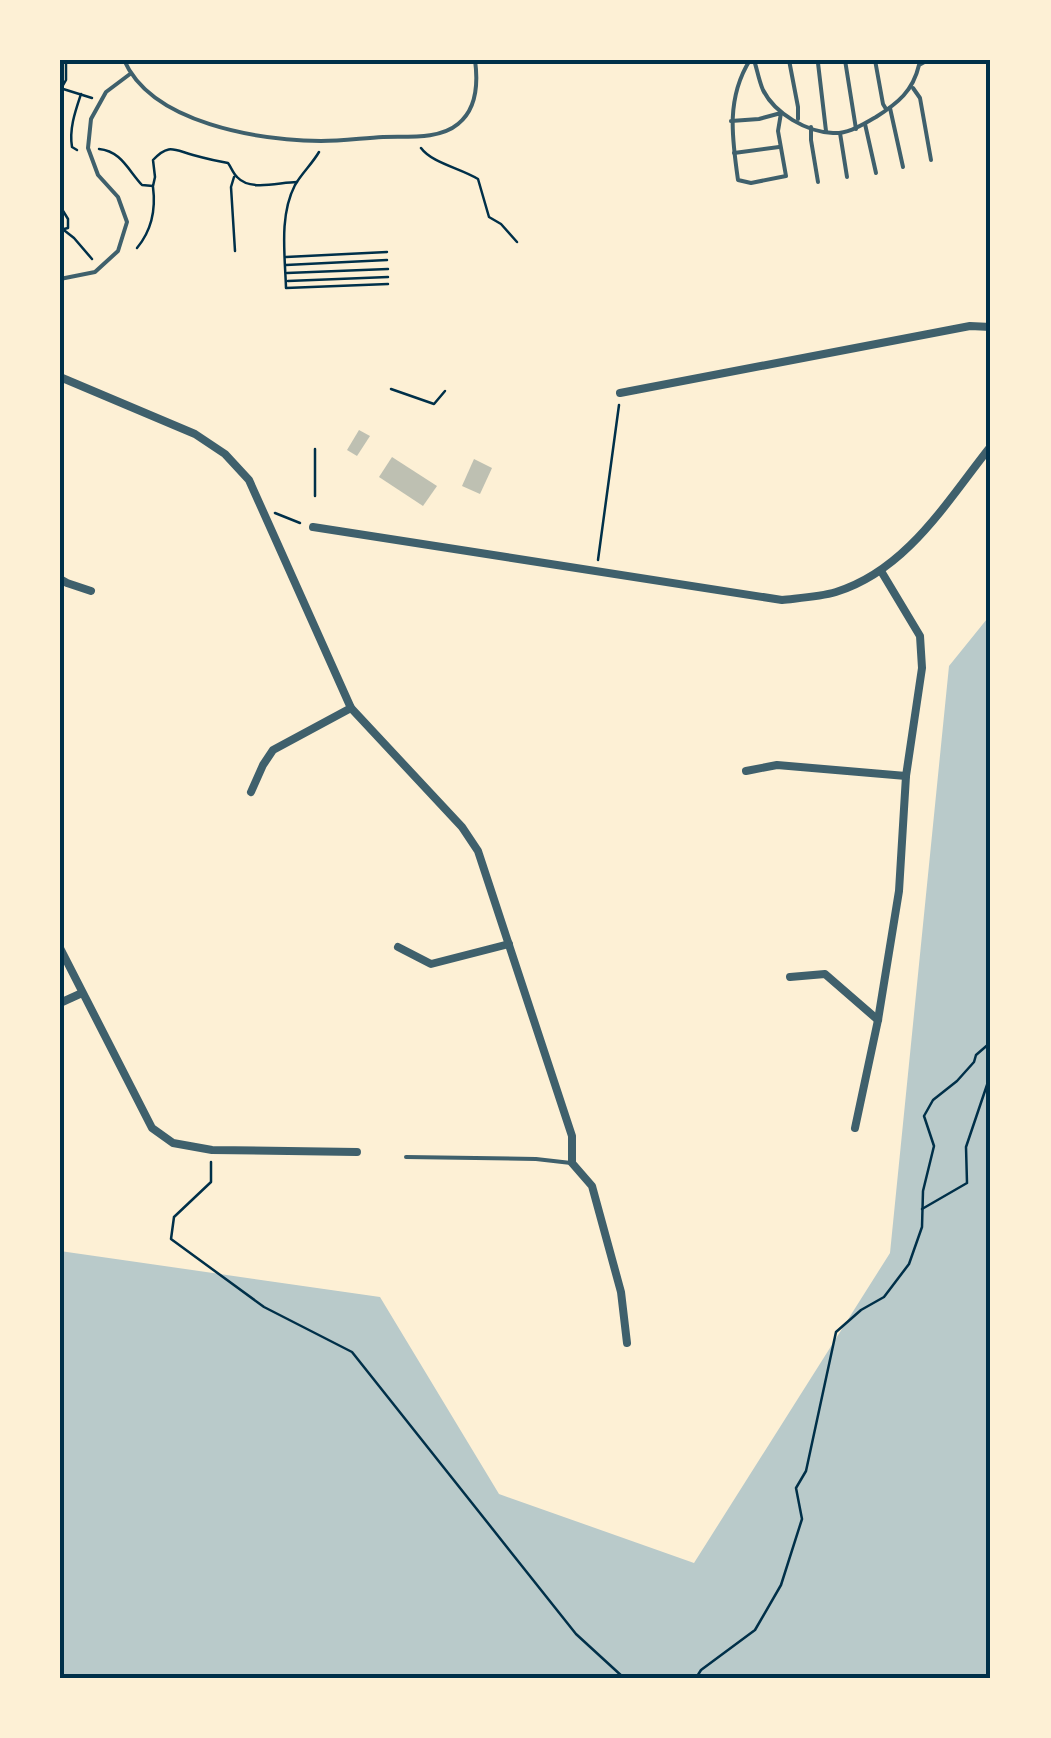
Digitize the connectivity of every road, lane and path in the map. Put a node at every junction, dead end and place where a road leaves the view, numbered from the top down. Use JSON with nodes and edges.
{"nodes":[{"id":1,"x":66,"y":60,"type":"edge"},
{"id":2,"x":124,"y":60,"type":"edge"},
{"id":3,"x":475,"y":60,"type":"edge"},
{"id":4,"x":752,"y":60,"type":"edge"},
{"id":5,"x":790,"y":60,"type":"edge"},
{"id":6,"x":845,"y":60,"type":"edge"},
{"id":7,"x":875,"y":60,"type":"edge"},
{"id":8,"x":928,"y":60,"type":"edge"},
{"id":9,"x":818,"y":63,"type":"dead end"},
{"id":10,"x":918,"y":63,"type":"edge"},
{"id":11,"x":130,"y":74,"type":"junction"},
{"id":12,"x":912,"y":86,"type":"junction"},
{"id":13,"x":61,"y":88,"type":"edge"},
{"id":14,"x":80,"y":94,"type":"junction"},
{"id":15,"x":100,"y":104,"type":"junction"},
{"id":16,"x":889,"y":109,"type":"junction"},
{"id":17,"x":781,"y":112,"type":"junction"},
{"id":18,"x":731,"y":121,"type":"junction"},
{"id":19,"x":798,"y":122,"type":"junction"},
{"id":20,"x":864,"y":124,"type":"junction"},
{"id":21,"x":811,"y":128,"type":"junction"},
{"id":22,"x":856,"y":129,"type":"junction"},
{"id":23,"x":826,"y":132,"type":"junction"},
{"id":24,"x":840,"y":132,"type":"junction"},
{"id":25,"x":415,"y":136,"type":"junction"},
{"id":26,"x":320,"y":141,"type":"junction"},
{"id":27,"x":781,"y":146,"type":"junction"},
{"id":28,"x":88,"y":148,"type":"junction"},
{"id":29,"x":734,"y":153,"type":"junction"},
{"id":30,"x":931,"y":160,"type":"dead end"},
{"id":31,"x":903,"y":167,"type":"dead end"},
{"id":32,"x":876,"y":172,"type":"dead end"},
{"id":33,"x":234,"y":176,"type":"junction"},
{"id":34,"x":847,"y":177,"type":"dead end"},
{"id":35,"x":296,"y":182,"type":"junction"},
{"id":36,"x":818,"y":182,"type":"dead end"},
{"id":37,"x":153,"y":186,"type":"junction"},
{"id":38,"x":60,"y":206,"type":"edge"},
{"id":39,"x":61,"y":229,"type":"edge"},
{"id":40,"x":517,"y":242,"type":"dead end"},
{"id":41,"x":137,"y":248,"type":"dead end"},
{"id":42,"x":235,"y":251,"type":"dead end"},
{"id":43,"x":387,"y":252,"type":"dead end"},
{"id":44,"x":285,"y":257,"type":"junction"},
{"id":45,"x":387,"y":260,"type":"dead end"},
{"id":46,"x":285,"y":266,"type":"junction"},
{"id":47,"x":100,"y":267,"type":"junction"},
{"id":48,"x":388,"y":269,"type":"dead end"},
{"id":49,"x":285,"y":273,"type":"junction"},
{"id":50,"x":388,"y":276,"type":"dead end"},
{"id":51,"x":60,"y":279,"type":"edge"},
{"id":52,"x":286,"y":281,"type":"junction"},
{"id":53,"x":388,"y":284,"type":"dead end"},
{"id":54,"x":991,"y":327,"type":"edge"},
{"id":55,"x":60,"y":377,"type":"edge"},
{"id":56,"x":391,"y":389,"type":"dead end"},
{"id":57,"x":445,"y":390,"type":"dead end"},
{"id":58,"x":620,"y":394,"type":"joint"},
{"id":59,"x":991,"y":446,"type":"edge"},
{"id":60,"x":316,"y":448,"type":"dead end"},
{"id":61,"x":315,"y":496,"type":"dead end"},
{"id":62,"x":264,"y":513,"type":"junction"},
{"id":63,"x":313,"y":527,"type":"joint"},
{"id":64,"x":881,"y":571,"type":"junction"},
{"id":65,"x":596,"y":572,"type":"junction"},
{"id":66,"x":60,"y":579,"type":"edge"},
{"id":67,"x":91,"y":591,"type":"dead end"},
{"id":68,"x":350,"y":708,"type":"junction"},
{"id":69,"x":746,"y":770,"type":"dead end"},
{"id":70,"x":906,"y":776,"type":"junction"},
{"id":71,"x":251,"y":792,"type":"dead end"},
{"id":72,"x":509,"y":944,"type":"junction"},
{"id":73,"x":398,"y":947,"type":"dead end"},
{"id":74,"x":60,"y":948,"type":"edge"},
{"id":75,"x":790,"y":977,"type":"dead end"},
{"id":76,"x":82,"y":993,"type":"junction"},
{"id":77,"x":60,"y":1004,"type":"edge"},
{"id":78,"x":878,"y":1020,"type":"junction"},
{"id":79,"x":990,"y":1044,"type":"edge"},
{"id":80,"x":855,"y":1128,"type":"dead end"},
{"id":81,"x":212,"y":1150,"type":"junction"},
{"id":82,"x":357,"y":1152,"type":"dead end"},
{"id":83,"x":406,"y":1157,"type":"dead end"},
{"id":84,"x":572,"y":1163,"type":"junction"},
{"id":85,"x":922,"y":1209,"type":"junction"},
{"id":86,"x":627,"y":1342,"type":"dead end"},
{"id":87,"x":624,"y":1678,"type":"edge"},
{"id":88,"x":696,"y":1678,"type":"edge"}],
"edges":[{"from":1,"to":13,"type":"path"},
{"from":2,"to":11,"type":"lane"},
{"from":3,"to":25,"type":"lane"},
{"from":4,"to":17,"type":"lane"},
{"from":4,"to":18,"type":"lane"},
{"from":5,"to":19,"type":"lane"},
{"from":6,"to":22,"type":"lane"},
{"from":7,"to":16,"type":"lane"},
{"from":8,"to":10,"type":"lane"},
{"from":9,"to":23,"type":"lane"},
{"from":10,"to":12,"type":"lane"},
{"from":11,"to":15,"type":"lane"},
{"from":11,"to":26,"type":"lane"},
{"from":12,"to":16,"type":"lane"},
{"from":12,"to":30,"type":"lane"},
{"from":13,"to":14,"type":"path"},
{"from":14,"to":15,"type":"path"},
{"from":14,"to":28,"type":"path"},
{"from":15,"to":28,"type":"lane"},
{"from":16,"to":20,"type":"lane"},
{"from":16,"to":31,"type":"lane"},
{"from":17,"to":18,"type":"lane"},
{"from":17,"to":19,"type":"lane"},
{"from":17,"to":27,"type":"lane"},
{"from":18,"to":29,"type":"lane"},
{"from":19,"to":21,"type":"lane"},
{"from":20,"to":22,"type":"lane"},
{"from":20,"to":32,"type":"lane"},
{"from":21,"to":23,"type":"lane"},
{"from":21,"to":36,"type":"lane"},
{"from":22,"to":24,"type":"lane"},
{"from":23,"to":24,"type":"lane"},
{"from":24,"to":34,"type":"lane"},
{"from":25,"to":26,"type":"lane"},
{"from":25,"to":40,"type":"path"},
{"from":26,"to":35,"type":"path"},
{"from":27,"to":29,"type":"lane"},
{"from":27,"to":29,"type":"lane"},
{"from":28,"to":37,"type":"path"},
{"from":28,"to":47,"type":"lane"},
{"from":33,"to":35,"type":"path"},
{"from":33,"to":37,"type":"path"},
{"from":33,"to":42,"type":"path"},
{"from":35,"to":44,"type":"path"},
{"from":37,"to":41,"type":"path"},
{"from":38,"to":39,"type":"path"},
{"from":39,"to":47,"type":"path"},
{"from":43,"to":44,"type":"path"},
{"from":44,"to":46,"type":"path"},
{"from":45,"to":46,"type":"path"},
{"from":46,"to":49,"type":"path"},
{"from":47,"to":51,"type":"lane"},
{"from":48,"to":49,"type":"path"},
{"from":49,"to":52,"type":"path"},
{"from":50,"to":52,"type":"path"},
{"from":52,"to":53,"type":"path"},
{"from":54,"to":58,"type":"street"},
{"from":55,"to":62,"type":"street"},
{"from":56,"to":57,"type":"path"},
{"from":58,"to":65,"type":"path"},
{"from":59,"to":64,"type":"street"},
{"from":60,"to":61,"type":"path"},
{"from":62,"to":63,"type":"path"},
{"from":62,"to":68,"type":"street"},
{"from":63,"to":65,"type":"street"},
{"from":64,"to":65,"type":"street"},
{"from":64,"to":70,"type":"street"},
{"from":66,"to":67,"type":"street"},
{"from":68,"to":71,"type":"street"},
{"from":68,"to":72,"type":"street"},
{"from":69,"to":70,"type":"street"},
{"from":70,"to":78,"type":"street"},
{"from":72,"to":73,"type":"street"},
{"from":72,"to":84,"type":"street"},
{"from":74,"to":76,"type":"street"},
{"from":75,"to":78,"type":"street"},
{"from":76,"to":77,"type":"street"},
{"from":76,"to":81,"type":"street"},
{"from":78,"to":80,"type":"street"},
{"from":79,"to":85,"type":"path"},
{"from":79,"to":85,"type":"path"},
{"from":81,"to":82,"type":"street"},
{"from":81,"to":87,"type":"path"},
{"from":83,"to":84,"type":"lane"},
{"from":84,"to":86,"type":"street"},
{"from":85,"to":88,"type":"path"}]}
